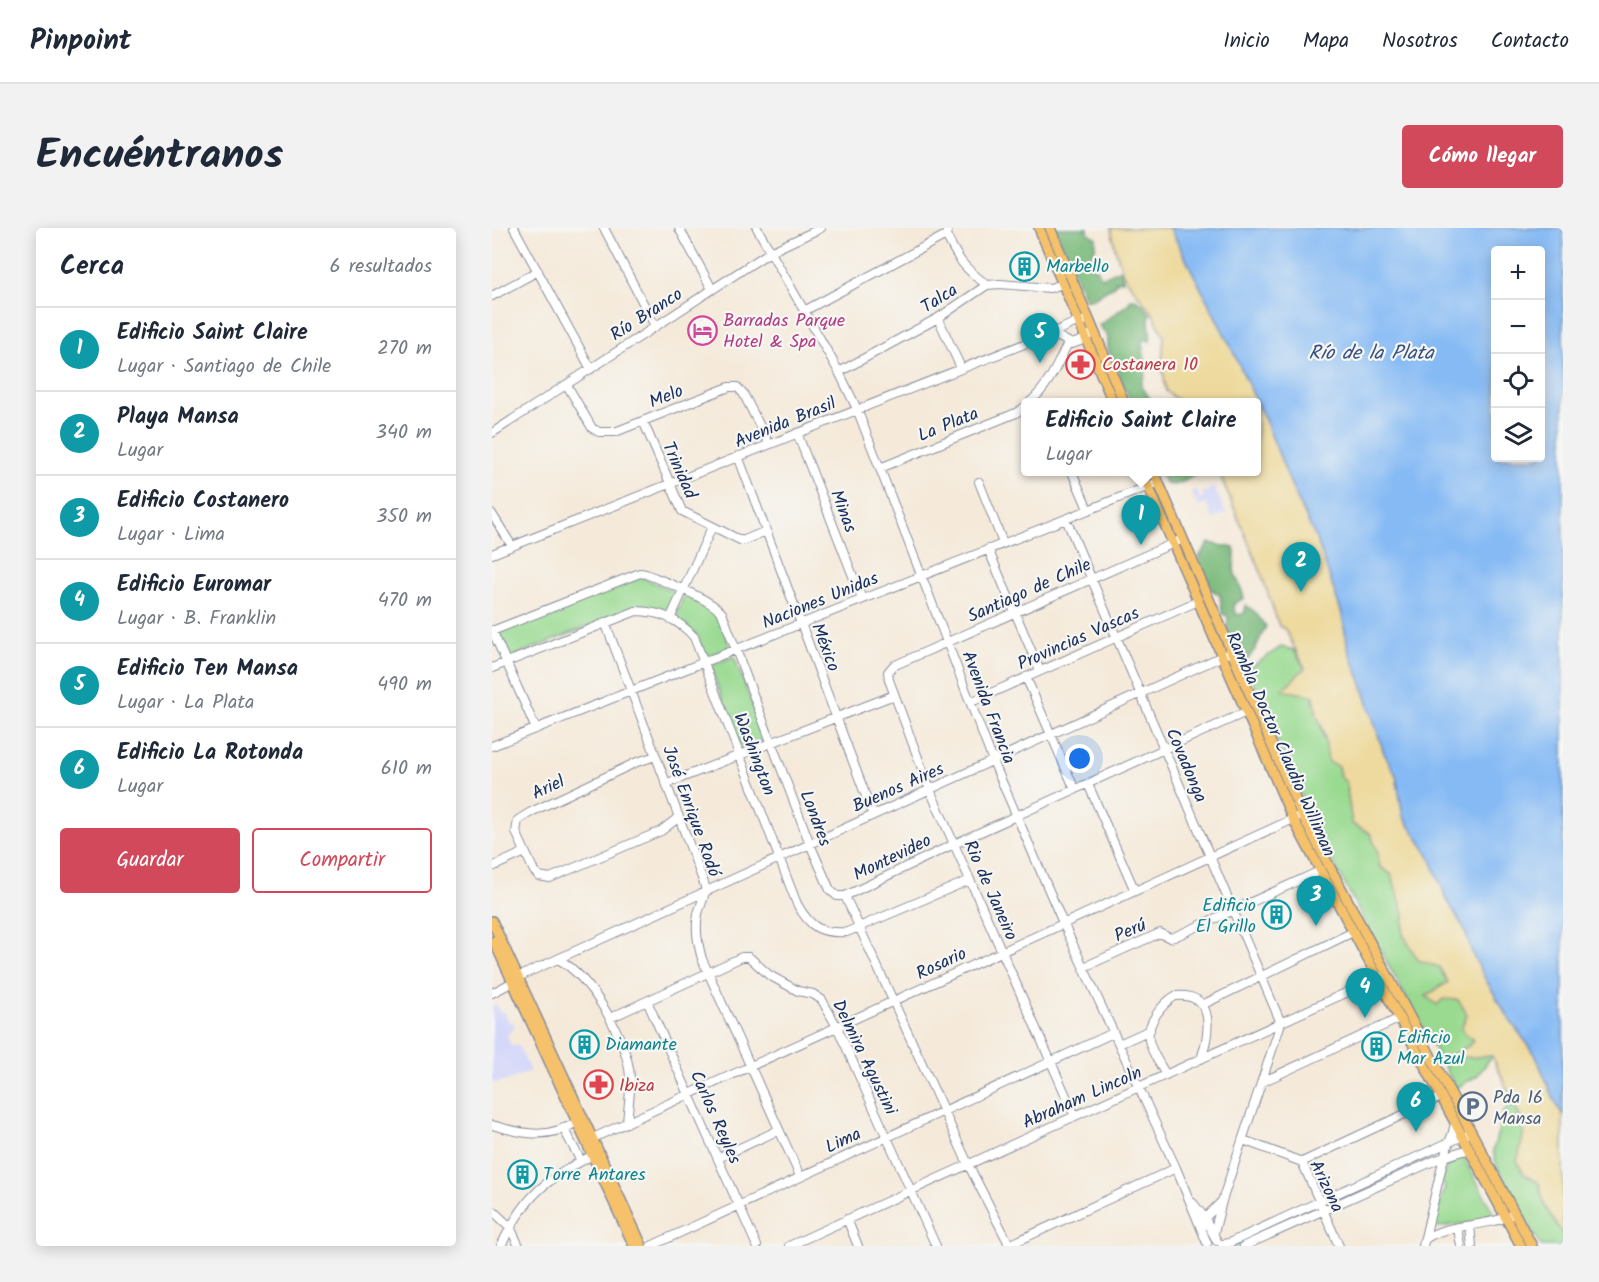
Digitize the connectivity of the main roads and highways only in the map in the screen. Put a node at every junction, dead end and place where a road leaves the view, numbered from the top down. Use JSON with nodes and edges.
{"nodes":[{"id":1,"x":1039,"y":228,"type":"edge"},
{"id":2,"x":1050,"y":228,"type":"edge"},
{"id":3,"x":1084,"y":321,"type":"junction"},
{"id":4,"x":1111,"y":398,"type":"edge"},
{"id":5,"x":1122,"y":398,"type":"edge"},
{"id":6,"x":1144,"y":476,"type":"edge"},
{"id":7,"x":1156,"y":476,"type":"edge"},
{"id":8,"x":1178,"y":541,"type":"junction"},
{"id":9,"x":1227,"y":654,"type":"junction"},
{"id":10,"x":1298,"y":817,"type":"junction"},
{"id":11,"x":492,"y":921,"type":"edge"},
{"id":12,"x":492,"y":936,"type":"edge"},
{"id":13,"x":1383,"y":976,"type":"junction"},
{"id":14,"x":516,"y":979,"type":"junction"},
{"id":15,"x":580,"y":1120,"type":"junction"},
{"id":16,"x":1466,"y":1134,"type":"junction"},
{"id":17,"x":596,"y":1153,"type":"junction"},
{"id":18,"x":1510,"y":1216,"type":"junction"},
{"id":19,"x":634,"y":1246,"type":"edge"},
{"id":20,"x":642,"y":1246,"type":"edge"},
{"id":21,"x":1521,"y":1246,"type":"edge"},
{"id":22,"x":1532,"y":1246,"type":"edge"}],
"edges":[{"from":1,"to":3,"type":"main road"},
{"from":2,"to":3,"type":"main road"},
{"from":3,"to":4,"type":"main road"},
{"from":3,"to":5,"type":"main road"},
{"from":6,"to":8,"type":"main road","name":"Rambla Doctor Claudio Williman"},
{"from":7,"to":8,"type":"main road","name":"Rambla Doctor Claudio Williman"},
{"from":8,"to":9,"type":"main road","name":"Rambla Doctor Claudio Williman"},
{"from":8,"to":9,"type":"main road","name":"Rambla Doctor Claudio Williman"},
{"from":9,"to":10,"type":"main road","name":"Rambla Doctor Claudio Williman"},
{"from":9,"to":10,"type":"main road","name":"Rambla Doctor Claudio Williman"},
{"from":10,"to":13,"type":"main road","name":"Rambla Doctor Claudio Williman"},
{"from":10,"to":13,"type":"main road","name":"Rambla Doctor Claudio Williman"},
{"from":11,"to":14,"type":"main road"},
{"from":12,"to":14,"type":"main road"},
{"from":13,"to":16,"type":"main road","name":"Rambla Doctor Claudio Williman"},
{"from":13,"to":16,"type":"main road","name":"Rambla Doctor Claudio Williman"},
{"from":14,"to":15,"type":"main road"},
{"from":15,"to":17,"type":"main road"},
{"from":15,"to":17,"type":"main road"},
{"from":16,"to":18,"type":"main road","name":"Rambla Doctor Claudio Williman"},
{"from":16,"to":18,"type":"main road","name":"Rambla Doctor Claudio Williman"},
{"from":17,"to":19,"type":"main road"},
{"from":17,"to":20,"type":"main road"},
{"from":18,"to":21,"type":"main road","name":"Rambla Doctor Claudio Williman"},
{"from":18,"to":22,"type":"main road","name":"Rambla Doctor Claudio Williman"}]}
